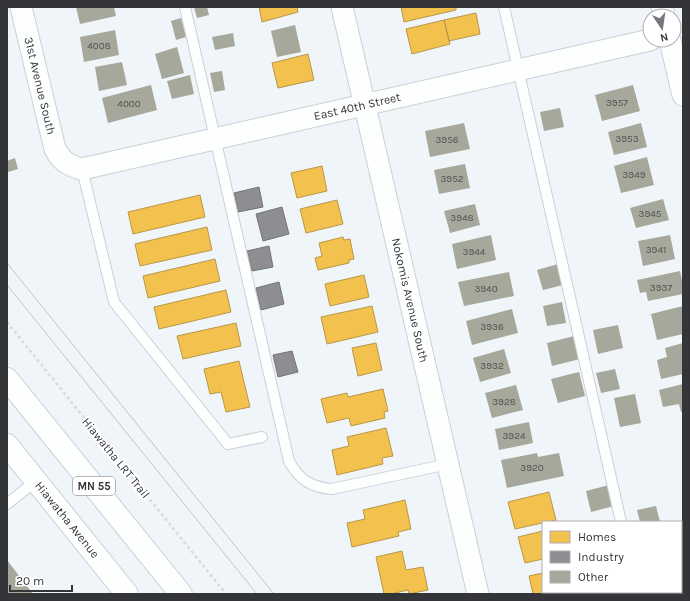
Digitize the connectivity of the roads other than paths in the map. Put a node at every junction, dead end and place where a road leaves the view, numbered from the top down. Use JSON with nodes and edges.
{"nodes":[{"id":1,"x":21,"y":7,"type":"edge"},
{"id":2,"x":185,"y":7,"type":"edge"},
{"id":3,"x":342,"y":7,"type":"edge"},
{"id":4,"x":504,"y":7,"type":"edge"},
{"id":5,"x":642,"y":42,"type":"edge"},
{"id":6,"x":672,"y":48,"type":"edge"},
{"id":7,"x":518,"y":69,"type":"junction"},
{"id":8,"x":683,"y":95,"type":"edge"},
{"id":9,"x":365,"y":105,"type":"junction"},
{"id":10,"x":216,"y":138,"type":"junction"},
{"id":11,"x":74,"y":166,"type":"junction"},
{"id":12,"x":7,"y":379,"type":"edge"},
{"id":13,"x":262,"y":437,"type":"dead end"},
{"id":14,"x":7,"y":445,"type":"edge"},
{"id":15,"x":448,"y":464,"type":"junction"},
{"id":16,"x":36,"y":481,"type":"junction"},
{"id":17,"x":7,"y":504,"type":"edge"},
{"id":18,"x":621,"y":521,"type":"edge"},
{"id":19,"x":127,"y":594,"type":"edge"},
{"id":20,"x":182,"y":594,"type":"edge"},
{"id":21,"x":478,"y":594,"type":"edge"}],
"edges":[{"from":1,"to":11,"type":"street","name":"31st Avenue South"},
{"from":2,"to":10,"type":"lane"},
{"from":3,"to":9,"type":"street","name":"Nokomis Avenue South"},
{"from":4,"to":7,"type":"lane"},
{"from":5,"to":7,"type":"street","name":"East 40th Street"},
{"from":6,"to":8,"type":"street"},
{"from":7,"to":9,"type":"street","name":"East 40th Street"},
{"from":7,"to":18,"type":"lane"},
{"from":9,"to":10,"type":"street","name":"East 40th Street"},
{"from":9,"to":15,"type":"street","name":"Nokomis Avenue South"},
{"from":10,"to":11,"type":"street","name":"East 40th Street"},
{"from":10,"to":15,"type":"lane"},
{"from":11,"to":13,"type":"lane"},
{"from":12,"to":20,"type":"highway","number":"MN 55"},
{"from":14,"to":16,"type":"highway","name":"Hiawatha Avenue"},
{"from":15,"to":21,"type":"street","name":"Nokomis Avenue South"},
{"from":16,"to":17,"type":"lane"},
{"from":16,"to":19,"type":"highway","name":"Hiawatha Avenue"}]}
